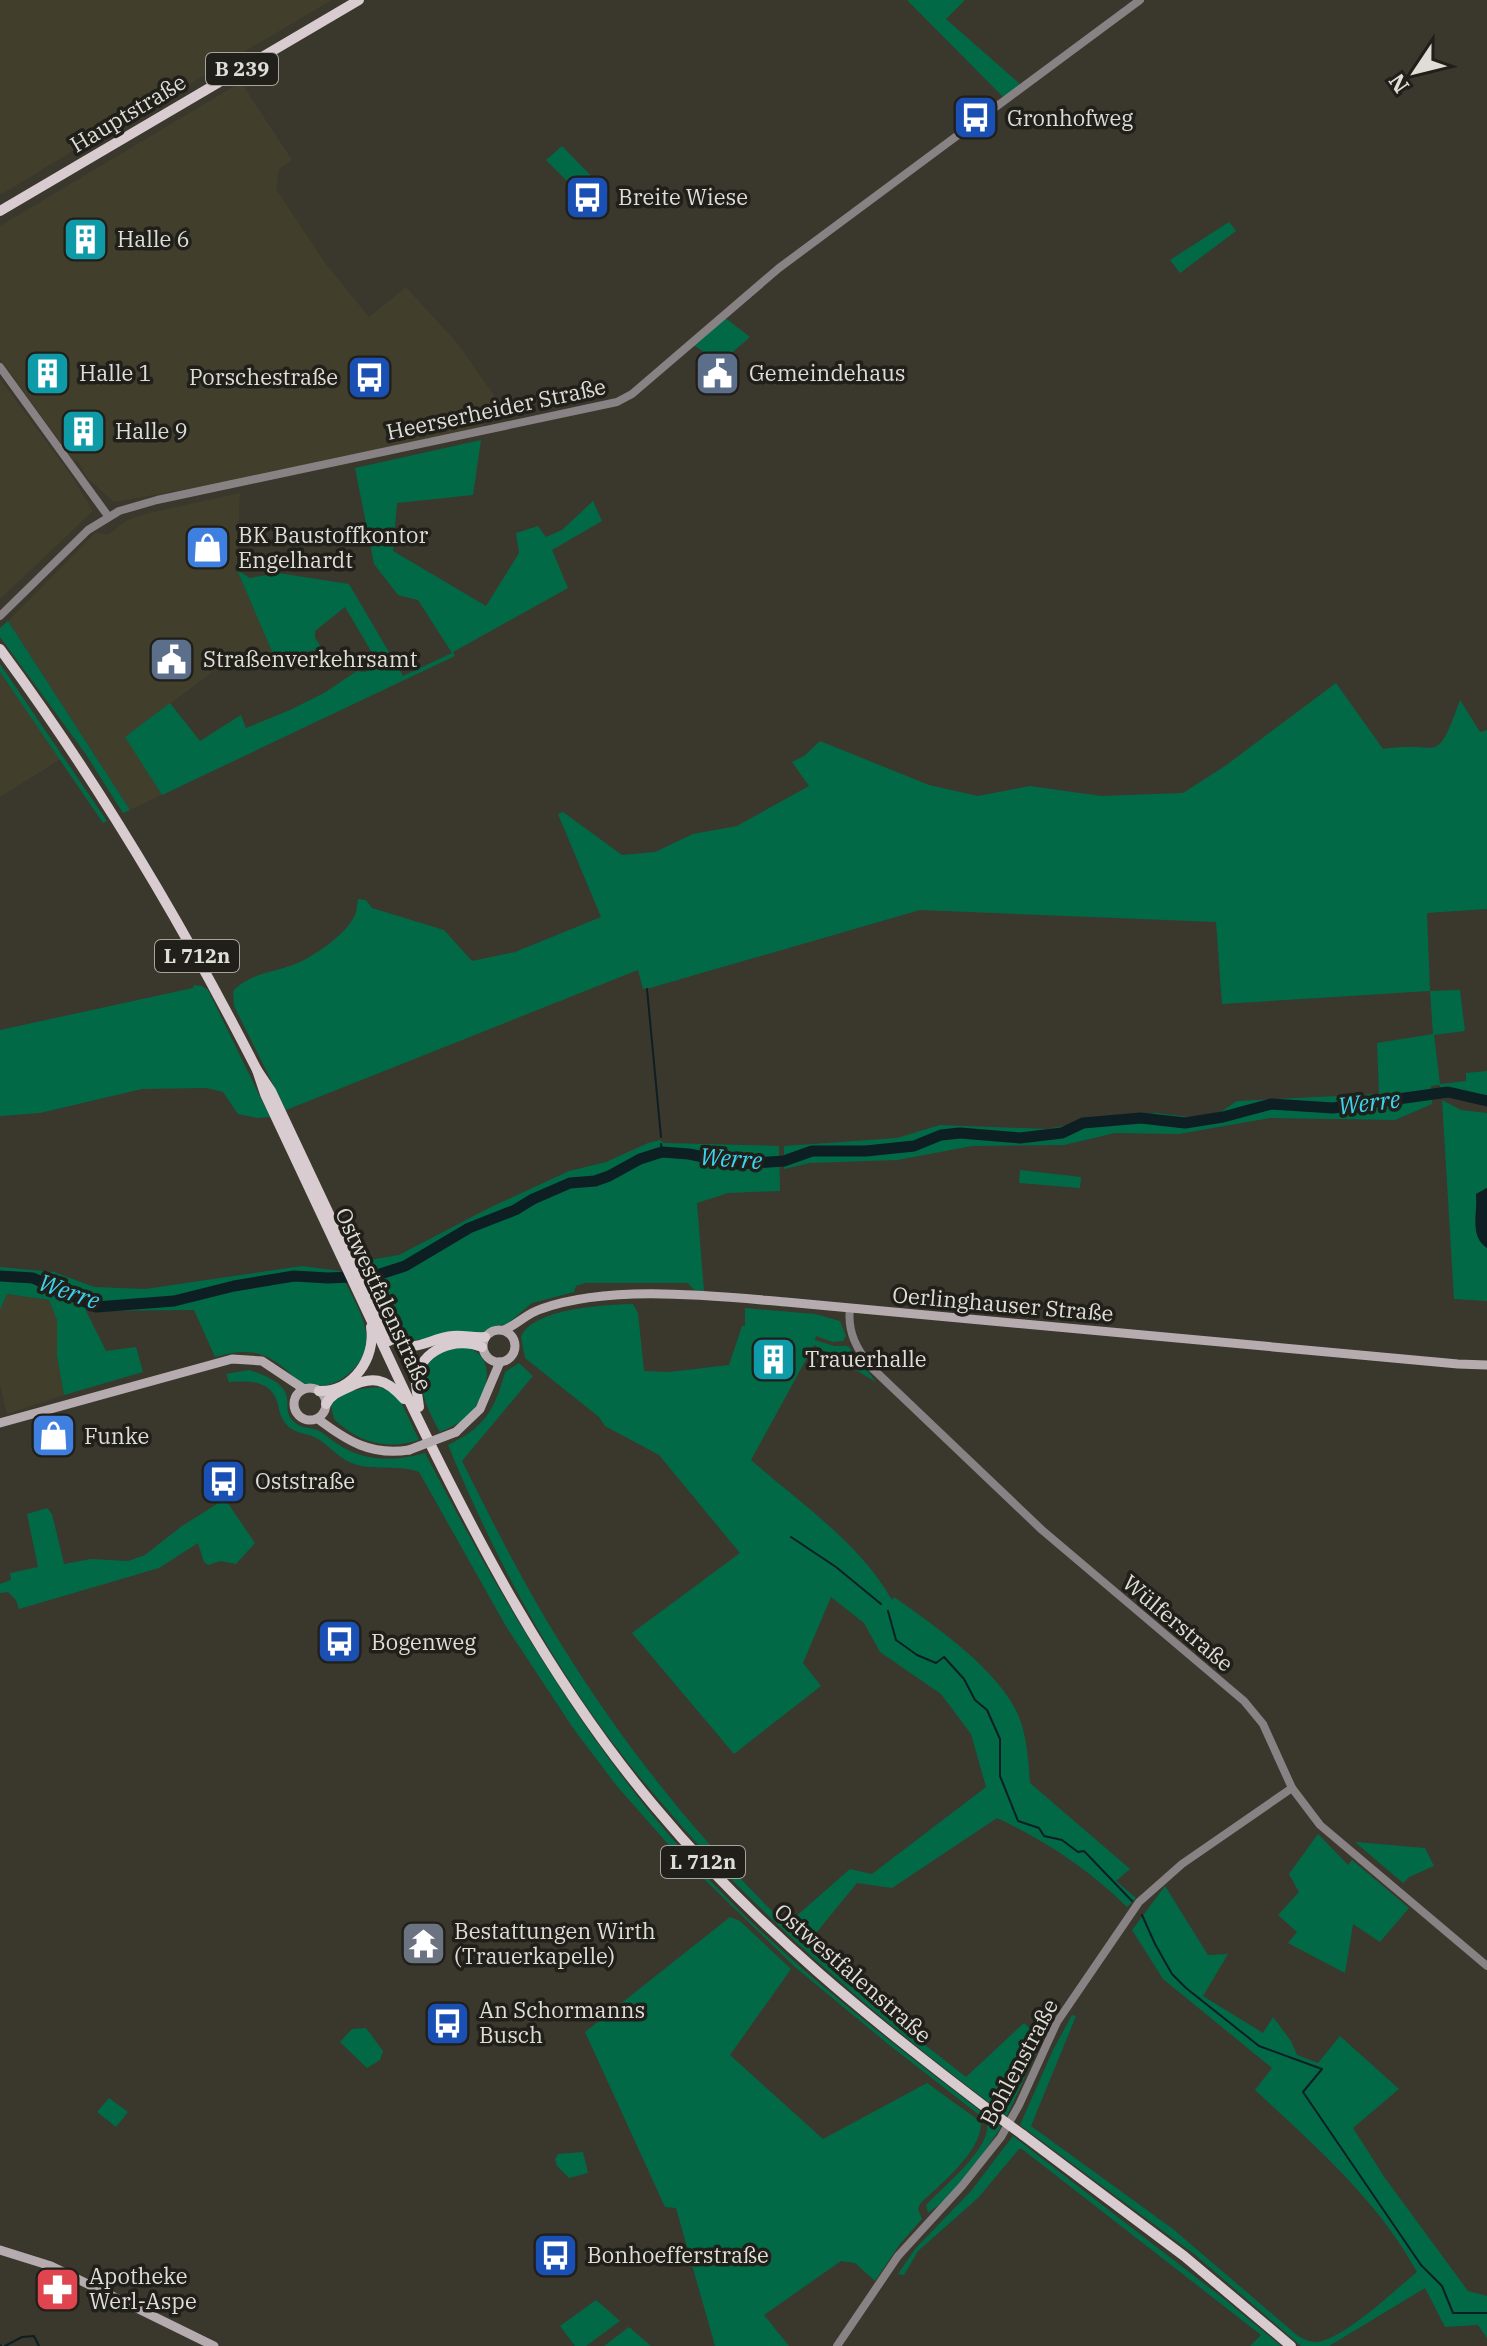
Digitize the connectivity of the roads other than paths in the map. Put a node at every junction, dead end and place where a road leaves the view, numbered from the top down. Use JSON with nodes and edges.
{"nodes":[{"id":1,"x":359,"y":0,"type":"edge"},
{"id":2,"x":1140,"y":0,"type":"edge"},
{"id":3,"x":0,"y":211,"type":"edge"},
{"id":4,"x":0,"y":367,"type":"edge"},
{"id":5,"x":108,"y":516,"type":"junction"},
{"id":6,"x":0,"y":616,"type":"edge"},
{"id":7,"x":0,"y":649,"type":"edge"},
{"id":8,"x":850,"y":1308,"type":"junction"},
{"id":9,"x":371,"y":1312,"type":"junction"},
{"id":10,"x":521,"y":1321,"type":"junction"},
{"id":11,"x":504,"y":1330,"type":"junction"},
{"id":12,"x":514,"y":1339,"type":"junction"},
{"id":13,"x":484,"y":1342,"type":"junction"},
{"id":14,"x":496,"y":1361,"type":"junction"},
{"id":15,"x":1487,"y":1365,"type":"edge"},
{"id":16,"x":319,"y":1391,"type":"junction"},
{"id":17,"x":300,"y":1393,"type":"junction"},
{"id":18,"x":416,"y":1408,"type":"junction"},
{"id":19,"x":323,"y":1411,"type":"junction"},
{"id":20,"x":0,"y":1423,"type":"edge"},
{"id":21,"x":1292,"y":1788,"type":"junction"},
{"id":22,"x":1487,"y":1966,"type":"edge"},
{"id":23,"x":0,"y":2250,"type":"edge"},
{"id":24,"x":214,"y":2346,"type":"edge"},
{"id":25,"x":837,"y":2346,"type":"edge"},
{"id":26,"x":1291,"y":2346,"type":"edge"}],
"edges":[{"from":1,"to":3,"type":"main road","name":"Hauptstraße","number":"B 239"},
{"from":2,"to":5,"type":"street","name":"Heerserheider Straße"},
{"from":4,"to":5,"type":"street"},
{"from":5,"to":6,"type":"street","name":"Heerserheider Straße"},
{"from":7,"to":9,"type":"main road","name":"Ostwestfalenstraße","number":"L 712n"},
{"from":8,"to":10,"type":"main road","name":"Oerlinghauser Straße"},
{"from":8,"to":15,"type":"main road","name":"Oerlinghauser Straße"},
{"from":8,"to":21,"type":"street","name":"Wülferstraße"},
{"from":9,"to":13,"type":"main road","number":"L 712n"},
{"from":9,"to":16,"type":"main road","number":"L 712n"},
{"from":9,"to":18,"type":"main road","name":"Ostwestfalenstraße","number":"L 712n"},
{"from":10,"to":11,"type":"main road","name":"Oerlinghauser Straße"},
{"from":10,"to":12,"type":"main road"},
{"from":11,"to":12,"type":"main road"},
{"from":11,"to":13,"type":"main road"},
{"from":12,"to":14,"type":"main road"},
{"from":13,"to":14,"type":"main road"},
{"from":13,"to":18,"type":"main road","number":"L 712n"},
{"from":14,"to":19,"type":"main road","bridge":true},
{"from":16,"to":17,"type":"main road"},
{"from":16,"to":19,"type":"main road"},
{"from":17,"to":19,"type":"main road"},
{"from":17,"to":20,"type":"main road"},
{"from":18,"to":19,"type":"main road","number":"L 712n"},
{"from":18,"to":26,"type":"main road","name":"Ostwestfalenstraße","number":"L 712n","bridge":true},
{"from":21,"to":22,"type":"street","name":"Wülferstraße"},
{"from":21,"to":25,"type":"street","name":"Bohlenstraße"},
{"from":23,"to":24,"type":"main road"}]}
